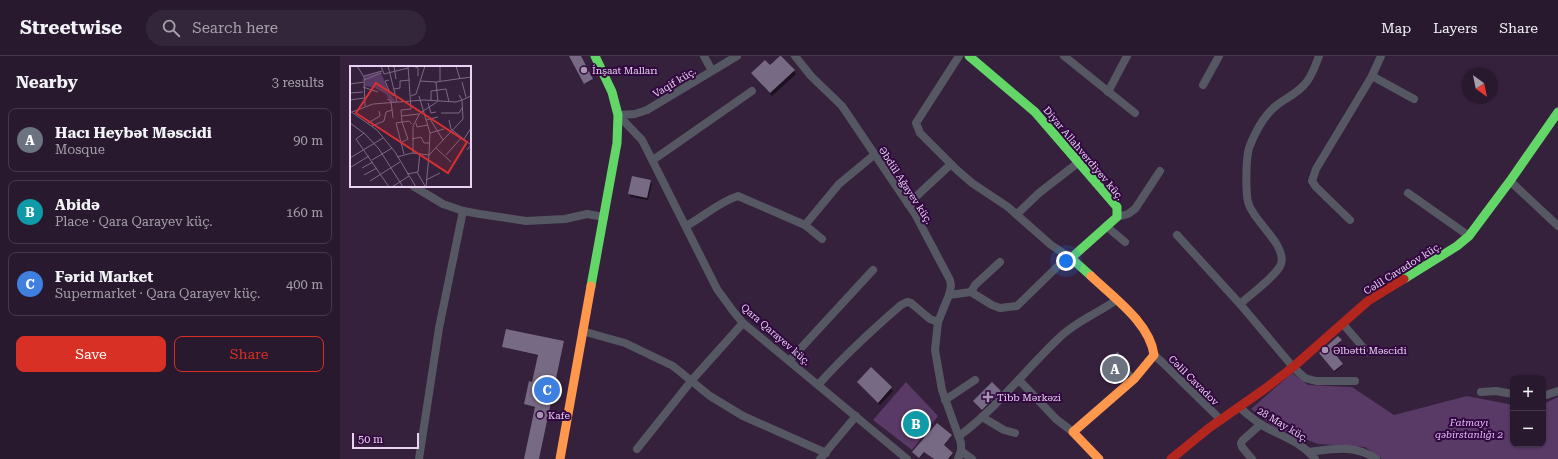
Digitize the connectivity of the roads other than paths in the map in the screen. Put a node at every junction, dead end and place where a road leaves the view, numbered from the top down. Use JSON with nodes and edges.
{"nodes":[{"id":1,"x":595,"y":56,"type":"edge"},
{"id":2,"x":704,"y":56,"type":"edge"},
{"id":3,"x":737,"y":56,"type":"edge"},
{"id":4,"x":795,"y":56,"type":"edge"},
{"id":5,"x":959,"y":56,"type":"edge"},
{"id":6,"x":969,"y":56,"type":"edge"},
{"id":7,"x":1064,"y":56,"type":"edge"},
{"id":8,"x":1127,"y":56,"type":"edge"},
{"id":9,"x":1219,"y":56,"type":"edge"},
{"id":10,"x":1319,"y":56,"type":"edge"},
{"id":11,"x":1381,"y":56,"type":"edge"},
{"id":12,"x":712,"y":71,"type":"junction"},
{"id":13,"x":1372,"y":76,"type":"junction"},
{"id":14,"x":1203,"y":85,"type":"dead end"},
{"id":15,"x":752,"y":91,"type":"dead end"},
{"id":16,"x":1108,"y":92,"type":"junction"},
{"id":17,"x":1414,"y":99,"type":"dead end"},
{"id":18,"x":1558,"y":112,"type":"edge"},
{"id":19,"x":1136,"y":113,"type":"dead end"},
{"id":20,"x":618,"y":114,"type":"junction"},
{"id":21,"x":874,"y":155,"type":"junction"},
{"id":22,"x":653,"y":160,"type":"junction"},
{"id":23,"x":1079,"y":162,"type":"junction"},
{"id":24,"x":951,"y":164,"type":"junction"},
{"id":25,"x":1160,"y":172,"type":"dead end"},
{"id":26,"x":1510,"y":181,"type":"junction"},
{"id":27,"x":415,"y":187,"type":"edge"},
{"id":28,"x":1408,"y":193,"type":"dead end"},
{"id":29,"x":908,"y":204,"type":"junction"},
{"id":30,"x":463,"y":211,"type":"junction"},
{"id":31,"x":1017,"y":214,"type":"junction"},
{"id":32,"x":604,"y":216,"type":"junction"},
{"id":33,"x":1117,"y":217,"type":"junction"},
{"id":34,"x":1350,"y":220,"type":"dead end"},
{"id":35,"x":805,"y":225,"type":"junction"},
{"id":36,"x":686,"y":226,"type":"junction"},
{"id":37,"x":1106,"y":226,"type":"junction"},
{"id":38,"x":1558,"y":226,"type":"edge"},
{"id":39,"x":1177,"y":235,"type":"dead end"},
{"id":40,"x":1469,"y":236,"type":"junction"},
{"id":41,"x":822,"y":239,"type":"dead end"},
{"id":42,"x":1125,"y":242,"type":"dead end"},
{"id":43,"x":1071,"y":258,"type":"junction"},
{"id":44,"x":1000,"y":262,"type":"dead end"},
{"id":45,"x":873,"y":270,"type":"dead end"},
{"id":46,"x":971,"y":292,"type":"junction"},
{"id":47,"x":949,"y":295,"type":"junction"},
{"id":48,"x":1115,"y":301,"type":"junction"},
{"id":49,"x":1240,"y":304,"type":"junction"},
{"id":50,"x":938,"y":322,"type":"junction"},
{"id":51,"x":744,"y":323,"type":"junction"},
{"id":52,"x":1343,"y":324,"type":"junction"},
{"id":53,"x":582,"y":331,"type":"junction"},
{"id":54,"x":1367,"y":352,"type":"dead end"},
{"id":55,"x":1154,"y":355,"type":"junction"},
{"id":56,"x":789,"y":361,"type":"junction"},
{"id":57,"x":1122,"y":364,"type":"dead end"},
{"id":58,"x":1293,"y":367,"type":"junction"},
{"id":59,"x":1135,"y":378,"type":"junction"},
{"id":60,"x":692,"y":380,"type":"junction"},
{"id":61,"x":975,"y":380,"type":"dead end"},
{"id":62,"x":1019,"y":380,"type":"junction"},
{"id":63,"x":1355,"y":381,"type":"dead end"},
{"id":64,"x":818,"y":385,"type":"junction"},
{"id":65,"x":1558,"y":391,"type":"edge"},
{"id":66,"x":1481,"y":392,"type":"dead end"},
{"id":67,"x":1510,"y":393,"type":"edge"},
{"id":68,"x":1546,"y":395,"type":"edge"},
{"id":69,"x":945,"y":400,"type":"junction"},
{"id":70,"x":1239,"y":407,"type":"junction"},
{"id":71,"x":856,"y":416,"type":"junction"},
{"id":72,"x":982,"y":417,"type":"junction"},
{"id":73,"x":1221,"y":420,"type":"junction"},
{"id":74,"x":1261,"y":424,"type":"junction"},
{"id":75,"x":1073,"y":432,"type":"junction"},
{"id":76,"x":1015,"y":433,"type":"dead end"},
{"id":77,"x":959,"y":436,"type":"junction"},
{"id":78,"x":637,"y":449,"type":"dead end"},
{"id":79,"x":961,"y":451,"type":"junction"},
{"id":80,"x":1309,"y":452,"type":"junction"},
{"id":81,"x":823,"y":456,"type":"edge"},
{"id":82,"x":419,"y":459,"type":"edge"},
{"id":83,"x":560,"y":459,"type":"edge"},
{"id":84,"x":907,"y":459,"type":"edge"},
{"id":85,"x":958,"y":459,"type":"edge"},
{"id":86,"x":972,"y":459,"type":"edge"},
{"id":87,"x":1099,"y":459,"type":"edge"},
{"id":88,"x":1171,"y":459,"type":"edge"},
{"id":89,"x":1252,"y":459,"type":"edge"},
{"id":90,"x":1315,"y":459,"type":"edge"},
{"id":91,"x":1376,"y":459,"type":"edge"}],
"edges":[{"from":1,"to":20,"type":"street","name":"Qara Qarayev küç."},
{"from":2,"to":12,"type":"street"},
{"from":3,"to":12,"type":"street","name":"Vaqif küç."},
{"from":4,"to":21,"type":"street","name":"Əbdül Ağayev küç."},
{"from":5,"to":24,"type":"street"},
{"from":6,"to":23,"type":"street","name":"Diyar Allahverdiyev küç."},
{"from":7,"to":16,"type":"street"},
{"from":8,"to":16,"type":"street"},
{"from":9,"to":14,"type":"street"},
{"from":10,"to":49,"type":"street"},
{"from":11,"to":13,"type":"street"},
{"from":12,"to":20,"type":"street","name":"Vaqif küç."},
{"from":13,"to":17,"type":"street"},
{"from":13,"to":34,"type":"street"},
{"from":15,"to":22,"type":"street"},
{"from":16,"to":19,"type":"street"},
{"from":18,"to":26,"type":"street","name":"Cəlil Cavadov küç."},
{"from":20,"to":22,"type":"street","name":"Qara Qarayev küç."},
{"from":20,"to":32,"type":"street","name":"Qara Qarayev küç."},
{"from":21,"to":29,"type":"street","name":"Əbdül Ağayev küç."},
{"from":21,"to":35,"type":"street"},
{"from":22,"to":36,"type":"street","name":"Qara Qarayev küç."},
{"from":23,"to":31,"type":"street"},
{"from":23,"to":33,"type":"street","name":"Diyar Allahverdiyev küç."},
{"from":24,"to":29,"type":"street"},
{"from":24,"to":31,"type":"street"},
{"from":25,"to":33,"type":"street"},
{"from":26,"to":38,"type":"street"},
{"from":26,"to":40,"type":"street","name":"Cəlil Cavadov küç."},
{"from":27,"to":30,"type":"street"},
{"from":28,"to":40,"type":"street"},
{"from":29,"to":47,"type":"street","name":"Əbdül Ağayev küç."},
{"from":30,"to":32,"type":"street"},
{"from":30,"to":82,"type":"street"},
{"from":31,"to":43,"type":"street"},
{"from":32,"to":53,"type":"street","name":"Qara Qarayev küç."},
{"from":33,"to":37,"type":"street","name":"Diyar Allahverdiyev küç."},
{"from":35,"to":36,"type":"street"},
{"from":35,"to":41,"type":"street"},
{"from":36,"to":51,"type":"street","name":"Qara Qarayev küç."},
{"from":37,"to":42,"type":"street"},
{"from":37,"to":43,"type":"street","name":"Diyar Allahverdiyev küç."},
{"from":39,"to":49,"type":"street"},
{"from":40,"to":52,"type":"street","name":"Cəlil Cavadov küç."},
{"from":43,"to":46,"type":"street"},
{"from":43,"to":48,"type":"street"},
{"from":44,"to":46,"type":"street"},
{"from":45,"to":56,"type":"street"},
{"from":46,"to":47,"type":"street"},
{"from":47,"to":50,"type":"street","name":"Əbdül Ağayev küç."},
{"from":48,"to":55,"type":"street"},
{"from":48,"to":62,"type":"street"},
{"from":49,"to":58,"type":"street"},
{"from":50,"to":64,"type":"street"},
{"from":50,"to":69,"type":"street","name":"Əbdül Ağayev küç."},
{"from":51,"to":56,"type":"street","name":"Qara Qarayev küç."},
{"from":51,"to":60,"type":"street"},
{"from":52,"to":54,"type":"street"},
{"from":52,"to":58,"type":"street","name":"Cəlil Cavadov küç."},
{"from":53,"to":60,"type":"street"},
{"from":53,"to":83,"type":"street","name":"Qara Qarayev küç."},
{"from":55,"to":59,"type":"street"},
{"from":55,"to":73,"type":"street","name":"Cəlil Cavadov"},
{"from":56,"to":64,"type":"street","name":"Qara Qarayev küç."},
{"from":57,"to":59,"type":"lane"},
{"from":58,"to":63,"type":"street"},
{"from":58,"to":70,"type":"street","name":"Cəlil Cavadov küç."},
{"from":59,"to":75,"type":"street"},
{"from":60,"to":78,"type":"street"},
{"from":60,"to":81,"type":"street"},
{"from":61,"to":69,"type":"street"},
{"from":62,"to":72,"type":"street"},
{"from":62,"to":75,"type":"street"},
{"from":64,"to":71,"type":"street","name":"Qara Qarayev küç."},
{"from":65,"to":68,"type":"street"},
{"from":66,"to":67,"type":"street"},
{"from":69,"to":77,"type":"street","name":"Əbdül Ağayev küç."},
{"from":70,"to":73,"type":"street","name":"Cəlil Cavadov küç."},
{"from":70,"to":74,"type":"street","name":"28 May küç."},
{"from":71,"to":81,"type":"street"},
{"from":71,"to":84,"type":"street","name":"Qara Qarayev küç."},
{"from":72,"to":76,"type":"street"},
{"from":72,"to":77,"type":"street"},
{"from":73,"to":88,"type":"street","name":"Cəlil Cavadov küç."},
{"from":74,"to":80,"type":"street","name":"28 May küç."},
{"from":74,"to":89,"type":"street"},
{"from":75,"to":87,"type":"street"},
{"from":77,"to":79,"type":"street","name":"Əbdül Ağayev küç."},
{"from":79,"to":85,"type":"street","name":"Əbdül Ağayev küç."},
{"from":79,"to":86,"type":"street"},
{"from":80,"to":90,"type":"street","name":"28 May küç."},
{"from":80,"to":91,"type":"street"}]}
